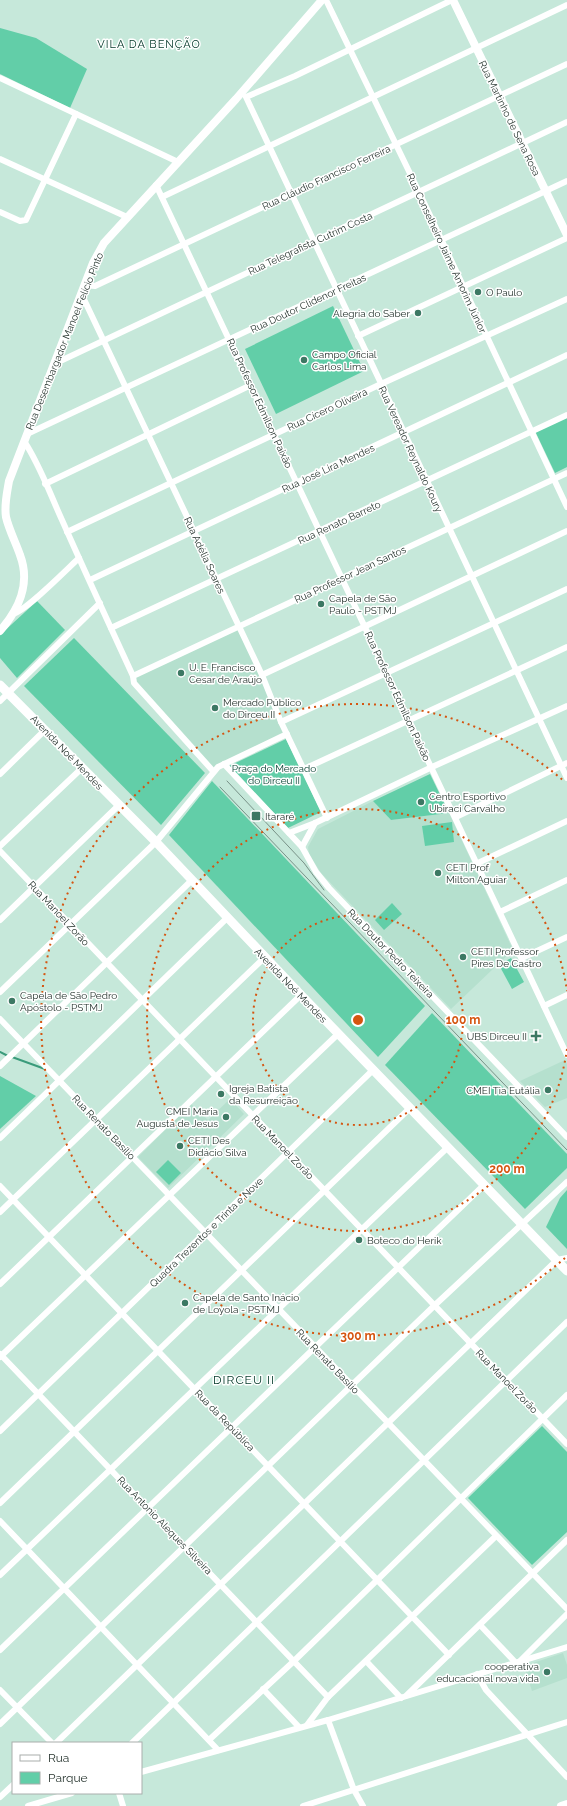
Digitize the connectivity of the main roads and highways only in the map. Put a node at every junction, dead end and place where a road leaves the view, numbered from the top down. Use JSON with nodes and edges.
{"nodes":[{"id":1,"x":0,"y":676,"type":"edge"},
{"id":2,"x":0,"y":685,"type":"edge"},
{"id":3,"x":10,"y":692,"type":"junction"},
{"id":4,"x":567,"y":1271,"type":"edge"}],
"edges":[{"from":1,"to":3,"type":"main road","name":"Avenida Noé Mendes"},
{"from":2,"to":3,"type":"main road","name":"Avenida Noé Mendes"},
{"from":3,"to":4,"type":"main road","name":"Avenida Noé Mendes"}]}
